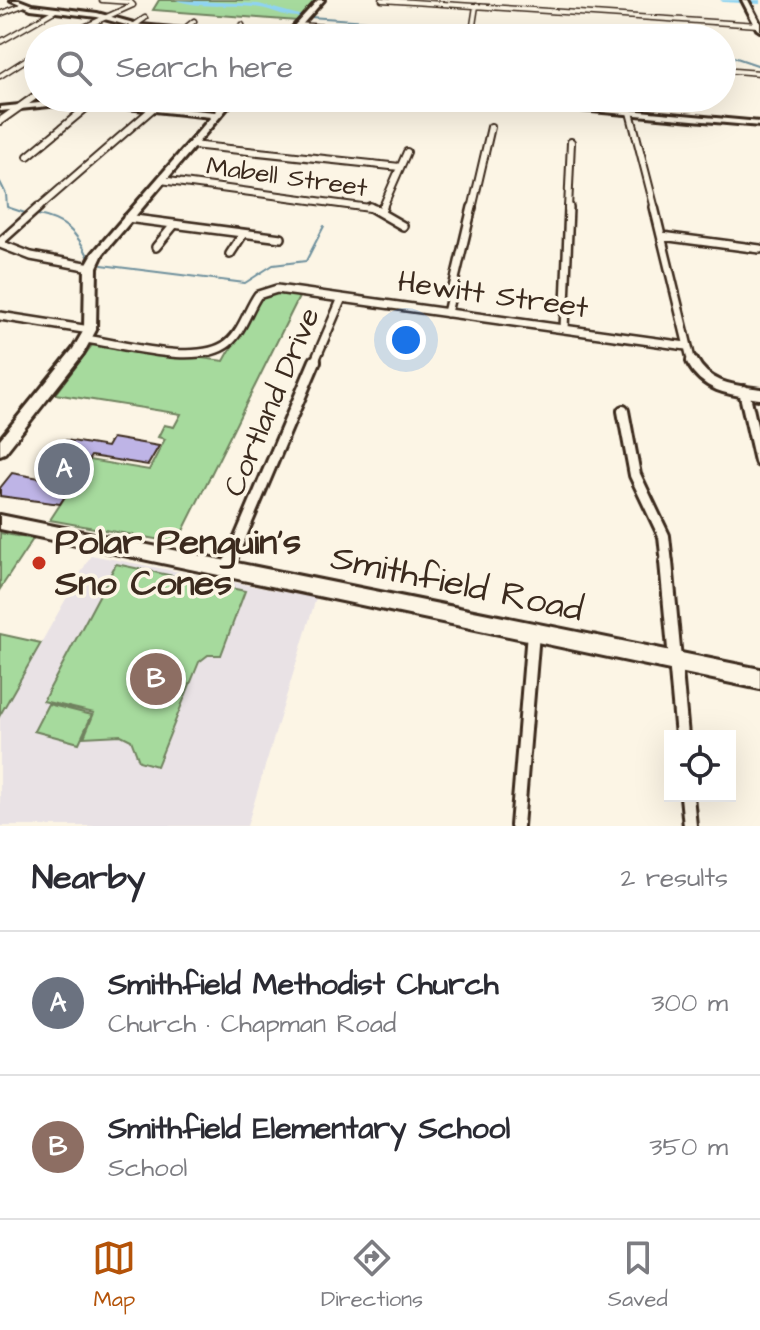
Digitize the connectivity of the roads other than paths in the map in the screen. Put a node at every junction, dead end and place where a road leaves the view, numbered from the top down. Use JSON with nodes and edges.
{"nodes":[{"id":1,"x":14,"y":0,"type":"edge"},
{"id":2,"x":102,"y":0,"type":"edge"},
{"id":3,"x":321,"y":0,"type":"edge"},
{"id":4,"x":382,"y":0,"type":"edge"},
{"id":5,"x":745,"y":1,"type":"edge"},
{"id":6,"x":23,"y":5,"type":"junction"},
{"id":7,"x":476,"y":6,"type":"junction"},
{"id":8,"x":54,"y":11,"type":"junction"},
{"id":9,"x":0,"y":14,"type":"edge"},
{"id":10,"x":108,"y":18,"type":"junction"},
{"id":11,"x":145,"y":18,"type":"dead end"},
{"id":12,"x":194,"y":21,"type":"dead end"},
{"id":13,"x":31,"y":24,"type":"edge"},
{"id":14,"x":94,"y":24,"type":"edge"},
{"id":15,"x":128,"y":24,"type":"edge"},
{"id":16,"x":137,"y":24,"type":"edge"},
{"id":17,"x":190,"y":24,"type":"edge"},
{"id":18,"x":299,"y":24,"type":"edge"},
{"id":19,"x":473,"y":24,"type":"edge"},
{"id":20,"x":719,"y":24,"type":"edge"},
{"id":21,"x":736,"y":25,"type":"edge"},
{"id":22,"x":759,"y":27,"type":"edge"},
{"id":23,"x":24,"y":28,"type":"edge"},
{"id":24,"x":0,"y":42,"type":"edge"},
{"id":25,"x":24,"y":61,"type":"edge"},
{"id":26,"x":736,"y":71,"type":"edge"},
{"id":27,"x":760,"y":73,"type":"edge"},
{"id":28,"x":0,"y":76,"type":"edge"},
{"id":29,"x":22,"y":106,"type":"joint"},
{"id":30,"x":0,"y":109,"type":"edge"},
{"id":31,"x":81,"y":112,"type":"edge"},
{"id":32,"x":149,"y":112,"type":"edge"},
{"id":33,"x":190,"y":112,"type":"edge"},
{"id":34,"x":220,"y":112,"type":"edge"},
{"id":35,"x":630,"y":112,"type":"joint"},
{"id":36,"x":218,"y":115,"type":"junction"},
{"id":37,"x":0,"y":121,"type":"edge"},
{"id":38,"x":760,"y":124,"type":"edge"},
{"id":39,"x":491,"y":127,"type":"dead end"},
{"id":40,"x":571,"y":142,"type":"dead end"},
{"id":41,"x":192,"y":145,"type":"junction"},
{"id":42,"x":407,"y":152,"type":"dead end"},
{"id":43,"x":28,"y":156,"type":"dead end"},
{"id":44,"x":400,"y":167,"type":"junction"},
{"id":45,"x":161,"y":180,"type":"junction"},
{"id":46,"x":381,"y":212,"type":"junction"},
{"id":47,"x":127,"y":218,"type":"junction"},
{"id":48,"x":174,"y":225,"type":"junction"},
{"id":49,"x":403,"y":226,"type":"dead end"},
{"id":50,"x":243,"y":234,"type":"junction"},
{"id":51,"x":662,"y":236,"type":"junction"},
{"id":52,"x":281,"y":238,"type":"dead end"},
{"id":53,"x":0,"y":243,"type":"edge"},
{"id":54,"x":156,"y":247,"type":"dead end"},
{"id":55,"x":760,"y":249,"type":"edge"},
{"id":56,"x":230,"y":254,"type":"dead end"},
{"id":57,"x":91,"y":267,"type":"junction"},
{"id":58,"x":342,"y":298,"type":"junction"},
{"id":59,"x":447,"y":313,"type":"junction"},
{"id":60,"x":0,"y":316,"type":"edge"},
{"id":61,"x":564,"y":329,"type":"junction"},
{"id":62,"x":88,"y":335,"type":"junction"},
{"id":63,"x":686,"y":346,"type":"junction"},
{"id":64,"x":744,"y":391,"type":"junction"},
{"id":65,"x":760,"y":394,"type":"edge"},
{"id":66,"x":623,"y":411,"type":"dead end"},
{"id":67,"x":0,"y":449,"type":"edge"},
{"id":68,"x":760,"y":461,"type":"edge"},
{"id":69,"x":0,"y":522,"type":"edge"},
{"id":70,"x":227,"y":568,"type":"junction"},
{"id":71,"x":533,"y":633,"type":"junction"},
{"id":72,"x":675,"y":662,"type":"junction"},
{"id":73,"x":760,"y":679,"type":"edge"},
{"id":74,"x":681,"y":730,"type":"edge"},
{"id":75,"x":688,"y":802,"type":"edge"},
{"id":76,"x":517,"y":826,"type":"edge"},
{"id":77,"x":690,"y":826,"type":"edge"}],
"edges":[{"from":1,"to":6,"type":"street"},
{"from":2,"to":10,"type":"street"},
{"from":3,"to":18,"type":"street"},
{"from":4,"to":7,"type":"street"},
{"from":5,"to":22,"type":"street"},
{"from":6,"to":8,"type":"street"},
{"from":6,"to":9,"type":"street"},
{"from":7,"to":19,"type":"street"},
{"from":7,"to":20,"type":"street"},
{"from":8,"to":10,"type":"street"},
{"from":8,"to":13,"type":"street"},
{"from":10,"to":14,"type":"street"},
{"from":10,"to":15,"type":"street"},
{"from":11,"to":16,"type":"street"},
{"from":12,"to":17,"type":"street"},
{"from":21,"to":22,"type":"street"},
{"from":23,"to":24,"type":"street"},
{"from":25,"to":28,"type":"street"},
{"from":26,"to":27,"type":"street"},
{"from":29,"to":30,"type":"street"},
{"from":29,"to":37,"type":"street"},
{"from":31,"to":43,"type":"street"},
{"from":32,"to":53,"type":"street"},
{"from":33,"to":36,"type":"street"},
{"from":34,"to":36,"type":"street"},
{"from":35,"to":38,"type":"street"},
{"from":35,"to":51,"type":"street"},
{"from":36,"to":41,"type":"street"},
{"from":39,"to":59,"type":"street"},
{"from":40,"to":61,"type":"street"},
{"from":41,"to":44,"type":"street"},
{"from":41,"to":45,"type":"street"},
{"from":42,"to":44,"type":"street"},
{"from":44,"to":46,"type":"street"},
{"from":45,"to":46,"type":"street","name":"Mabell Street"},
{"from":45,"to":47,"type":"street"},
{"from":46,"to":49,"type":"street","name":"Mabell Street"},
{"from":47,"to":48,"type":"street"},
{"from":47,"to":57,"type":"street"},
{"from":48,"to":50,"type":"street"},
{"from":48,"to":54,"type":"street"},
{"from":50,"to":52,"type":"street"},
{"from":50,"to":56,"type":"street"},
{"from":51,"to":55,"type":"street"},
{"from":51,"to":63,"type":"street"},
{"from":53,"to":57,"type":"street"},
{"from":57,"to":62,"type":"street"},
{"from":58,"to":59,"type":"street","name":"Hewitt Street"},
{"from":58,"to":62,"type":"street","name":"Hewitt Street"},
{"from":58,"to":70,"type":"street","name":"Cortland Drive"},
{"from":59,"to":61,"type":"street","name":"Hewitt Street"},
{"from":60,"to":62,"type":"street"},
{"from":61,"to":63,"type":"street","name":"Hewitt Street"},
{"from":62,"to":67,"type":"street"},
{"from":63,"to":64,"type":"street"},
{"from":64,"to":65,"type":"street"},
{"from":64,"to":68,"type":"street"},
{"from":66,"to":72,"type":"street"},
{"from":69,"to":70,"type":"street","name":"Smithfield Road"},
{"from":70,"to":71,"type":"street","name":"Smithfield Road"},
{"from":71,"to":72,"type":"street","name":"Smithfield Road"},
{"from":71,"to":76,"type":"street"},
{"from":72,"to":73,"type":"street","name":"Smithfield Road"},
{"from":72,"to":74,"type":"street"},
{"from":75,"to":77,"type":"street"}]}
